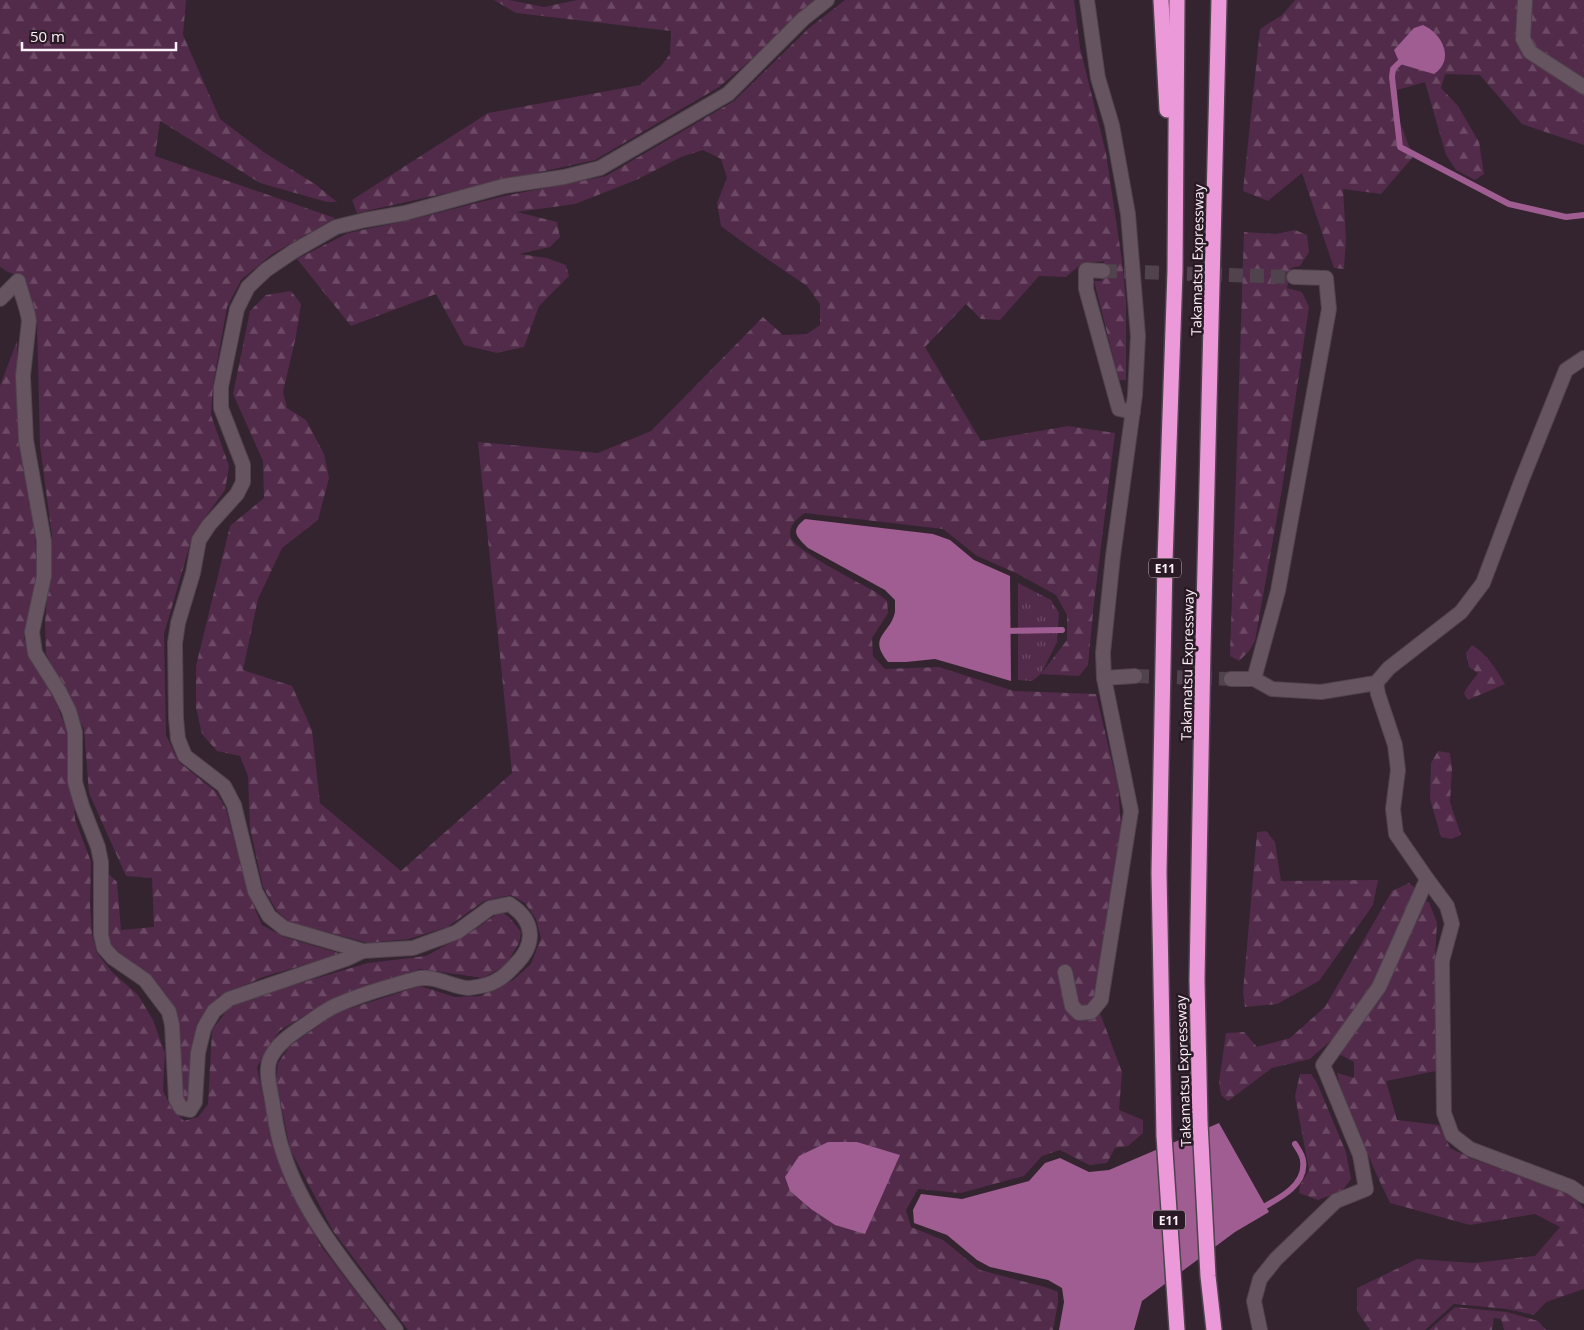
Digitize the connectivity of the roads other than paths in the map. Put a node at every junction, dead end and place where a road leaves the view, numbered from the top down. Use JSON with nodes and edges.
{"nodes":[{"id":1,"x":828,"y":0,"type":"edge"},
{"id":2,"x":1087,"y":0,"type":"edge"},
{"id":3,"x":1161,"y":0,"type":"edge"},
{"id":4,"x":1177,"y":0,"type":"edge"},
{"id":5,"x":1525,"y":0,"type":"edge"},
{"id":6,"x":1219,"y":3,"type":"edge"},
{"id":7,"x":1584,"y":87,"type":"edge"},
{"id":8,"x":1103,"y":271,"type":"tunnel mouth"},
{"id":9,"x":1175,"y":271,"type":"junction"},
{"id":10,"x":1294,"y":277,"type":"tunnel mouth"},
{"id":11,"x":0,"y":300,"type":"edge"},
{"id":12,"x":24,"y":307,"type":"junction"},
{"id":13,"x":1584,"y":358,"type":"edge"},
{"id":14,"x":1133,"y":412,"type":"junction"},
{"id":15,"x":1135,"y":676,"type":"tunnel mouth"},
{"id":16,"x":1104,"y":678,"type":"junction"},
{"id":17,"x":1231,"y":679,"type":"tunnel mouth"},
{"id":18,"x":1254,"y":679,"type":"junction"},
{"id":19,"x":1376,"y":682,"type":"junction"},
{"id":20,"x":1427,"y":880,"type":"junction"},
{"id":21,"x":363,"y":951,"type":"junction"},
{"id":22,"x":1065,"y":972,"type":"dead end"},
{"id":23,"x":1584,"y":1196,"type":"edge"},
{"id":24,"x":396,"y":1330,"type":"edge"},
{"id":25,"x":1177,"y":1330,"type":"edge"},
{"id":26,"x":1214,"y":1330,"type":"edge"},
{"id":27,"x":1260,"y":1330,"type":"edge"}],
"edges":[{"from":1,"to":21,"type":"street"},
{"from":2,"to":14,"type":"street"},
{"from":3,"to":9,"type":"highway"},
{"from":4,"to":9,"type":"highway","name":"Takamatsu Expressway","number":"E11"},
{"from":5,"to":7,"type":"street"},
{"from":6,"to":26,"type":"highway","name":"Takamatsu Expressway","number":"E11"},
{"from":8,"to":14,"type":"street"},
{"from":9,"to":25,"type":"highway","name":"Takamatsu Expressway","number":"E11"},
{"from":10,"to":18,"type":"street"},
{"from":11,"to":12,"type":"street"},
{"from":11,"to":12,"type":"street"},
{"from":12,"to":21,"type":"street"},
{"from":13,"to":19,"type":"street"},
{"from":14,"to":16,"type":"street"},
{"from":15,"to":16,"type":"street"},
{"from":16,"to":22,"type":"street"},
{"from":17,"to":18,"type":"street"},
{"from":18,"to":19,"type":"street"},
{"from":19,"to":20,"type":"street"},
{"from":20,"to":23,"type":"street"},
{"from":20,"to":27,"type":"street"},
{"from":21,"to":24,"type":"street"}]}
